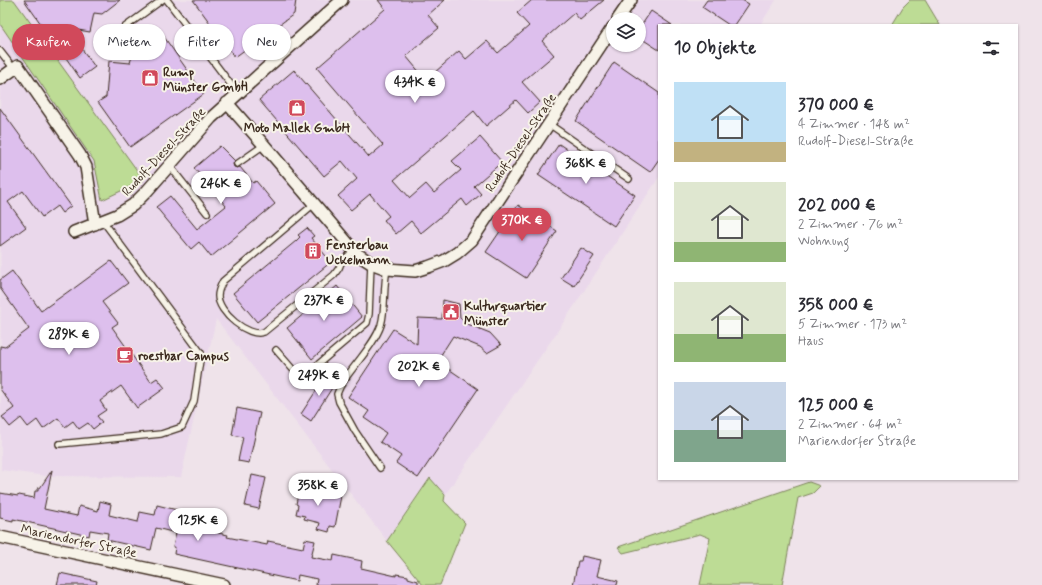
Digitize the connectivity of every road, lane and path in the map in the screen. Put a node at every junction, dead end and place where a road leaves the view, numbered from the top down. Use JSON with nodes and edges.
{"nodes":[{"id":1,"x":162,"y":0,"type":"edge"},
{"id":2,"x":167,"y":0,"type":"edge"},
{"id":3,"x":342,"y":0,"type":"edge"},
{"id":4,"x":631,"y":0,"type":"edge"},
{"id":5,"x":330,"y":4,"type":"edge"},
{"id":6,"x":623,"y":12,"type":"edge"},
{"id":7,"x":130,"y":24,"type":"edge"},
{"id":8,"x":606,"y":38,"type":"edge"},
{"id":9,"x":0,"y":51,"type":"edge"},
{"id":10,"x":14,"y":69,"type":"junction"},
{"id":11,"x":0,"y":79,"type":"edge"},
{"id":12,"x":238,"y":94,"type":"junction"},
{"id":13,"x":227,"y":103,"type":"junction"},
{"id":14,"x":549,"y":124,"type":"junction"},
{"id":15,"x":264,"y":145,"type":"junction"},
{"id":16,"x":237,"y":164,"type":"dead end"},
{"id":17,"x":169,"y":166,"type":"junction"},
{"id":18,"x":630,"y":179,"type":"dead end"},
{"id":19,"x":314,"y":204,"type":"junction"},
{"id":20,"x":208,"y":213,"type":"dead end"},
{"id":21,"x":99,"y":222,"type":"junction"},
{"id":22,"x":74,"y":232,"type":"dead end"},
{"id":23,"x":354,"y":250,"type":"junction"},
{"id":24,"x":371,"y":263,"type":"junction"},
{"id":25,"x":387,"y":269,"type":"junction"},
{"id":26,"x":276,"y":350,"type":"dead end"},
{"id":27,"x":59,"y":444,"type":"dead end"},
{"id":28,"x":380,"y":468,"type":"dead end"},
{"id":29,"x":0,"y":537,"type":"edge"},
{"id":30,"x":224,"y":585,"type":"edge"}],
"edges":[{"from":1,"to":7,"type":"lane"},
{"from":2,"to":12,"type":"lane"},
{"from":3,"to":5,"type":"street","name":"Rudolf-Diesel-Straße"},
{"from":4,"to":6,"type":"street"},
{"from":5,"to":12,"type":"street","name":"Rudolf-Diesel-Straße"},
{"from":8,"to":14,"type":"street","name":"Rudolf-Diesel-Straße"},
{"from":9,"to":10,"type":"lane"},
{"from":10,"to":11,"type":"street"},
{"from":10,"to":21,"type":"street"},
{"from":12,"to":13,"type":"street","name":"Rudolf-Diesel-Straße"},
{"from":13,"to":15,"type":"street","name":"Rudolf-Diesel-Straße"},
{"from":13,"to":17,"type":"street","name":"Rudolf-Diesel-Straße"},
{"from":14,"to":18,"type":"lane"},
{"from":14,"to":25,"type":"street","name":"Rudolf-Diesel-Straße"},
{"from":15,"to":16,"type":"lane"},
{"from":15,"to":19,"type":"street","name":"Rudolf-Diesel-Straße"},
{"from":17,"to":20,"type":"lane"},
{"from":17,"to":21,"type":"street","name":"Rudolf-Diesel-Straße"},
{"from":19,"to":23,"type":"street","name":"Rudolf-Diesel-Straße"},
{"from":19,"to":23,"type":"lane"},
{"from":21,"to":22,"type":"street","name":"Rudolf-Diesel-Straße"},
{"from":21,"to":27,"type":"lane"},
{"from":23,"to":24,"type":"street","name":"Rudolf-Diesel-Straße"},
{"from":24,"to":25,"type":"street","name":"Rudolf-Diesel-Straße"},
{"from":24,"to":26,"type":"lane"},
{"from":25,"to":28,"type":"lane"},
{"from":29,"to":30,"type":"street","name":"Mariendorfer Straße"}]}
